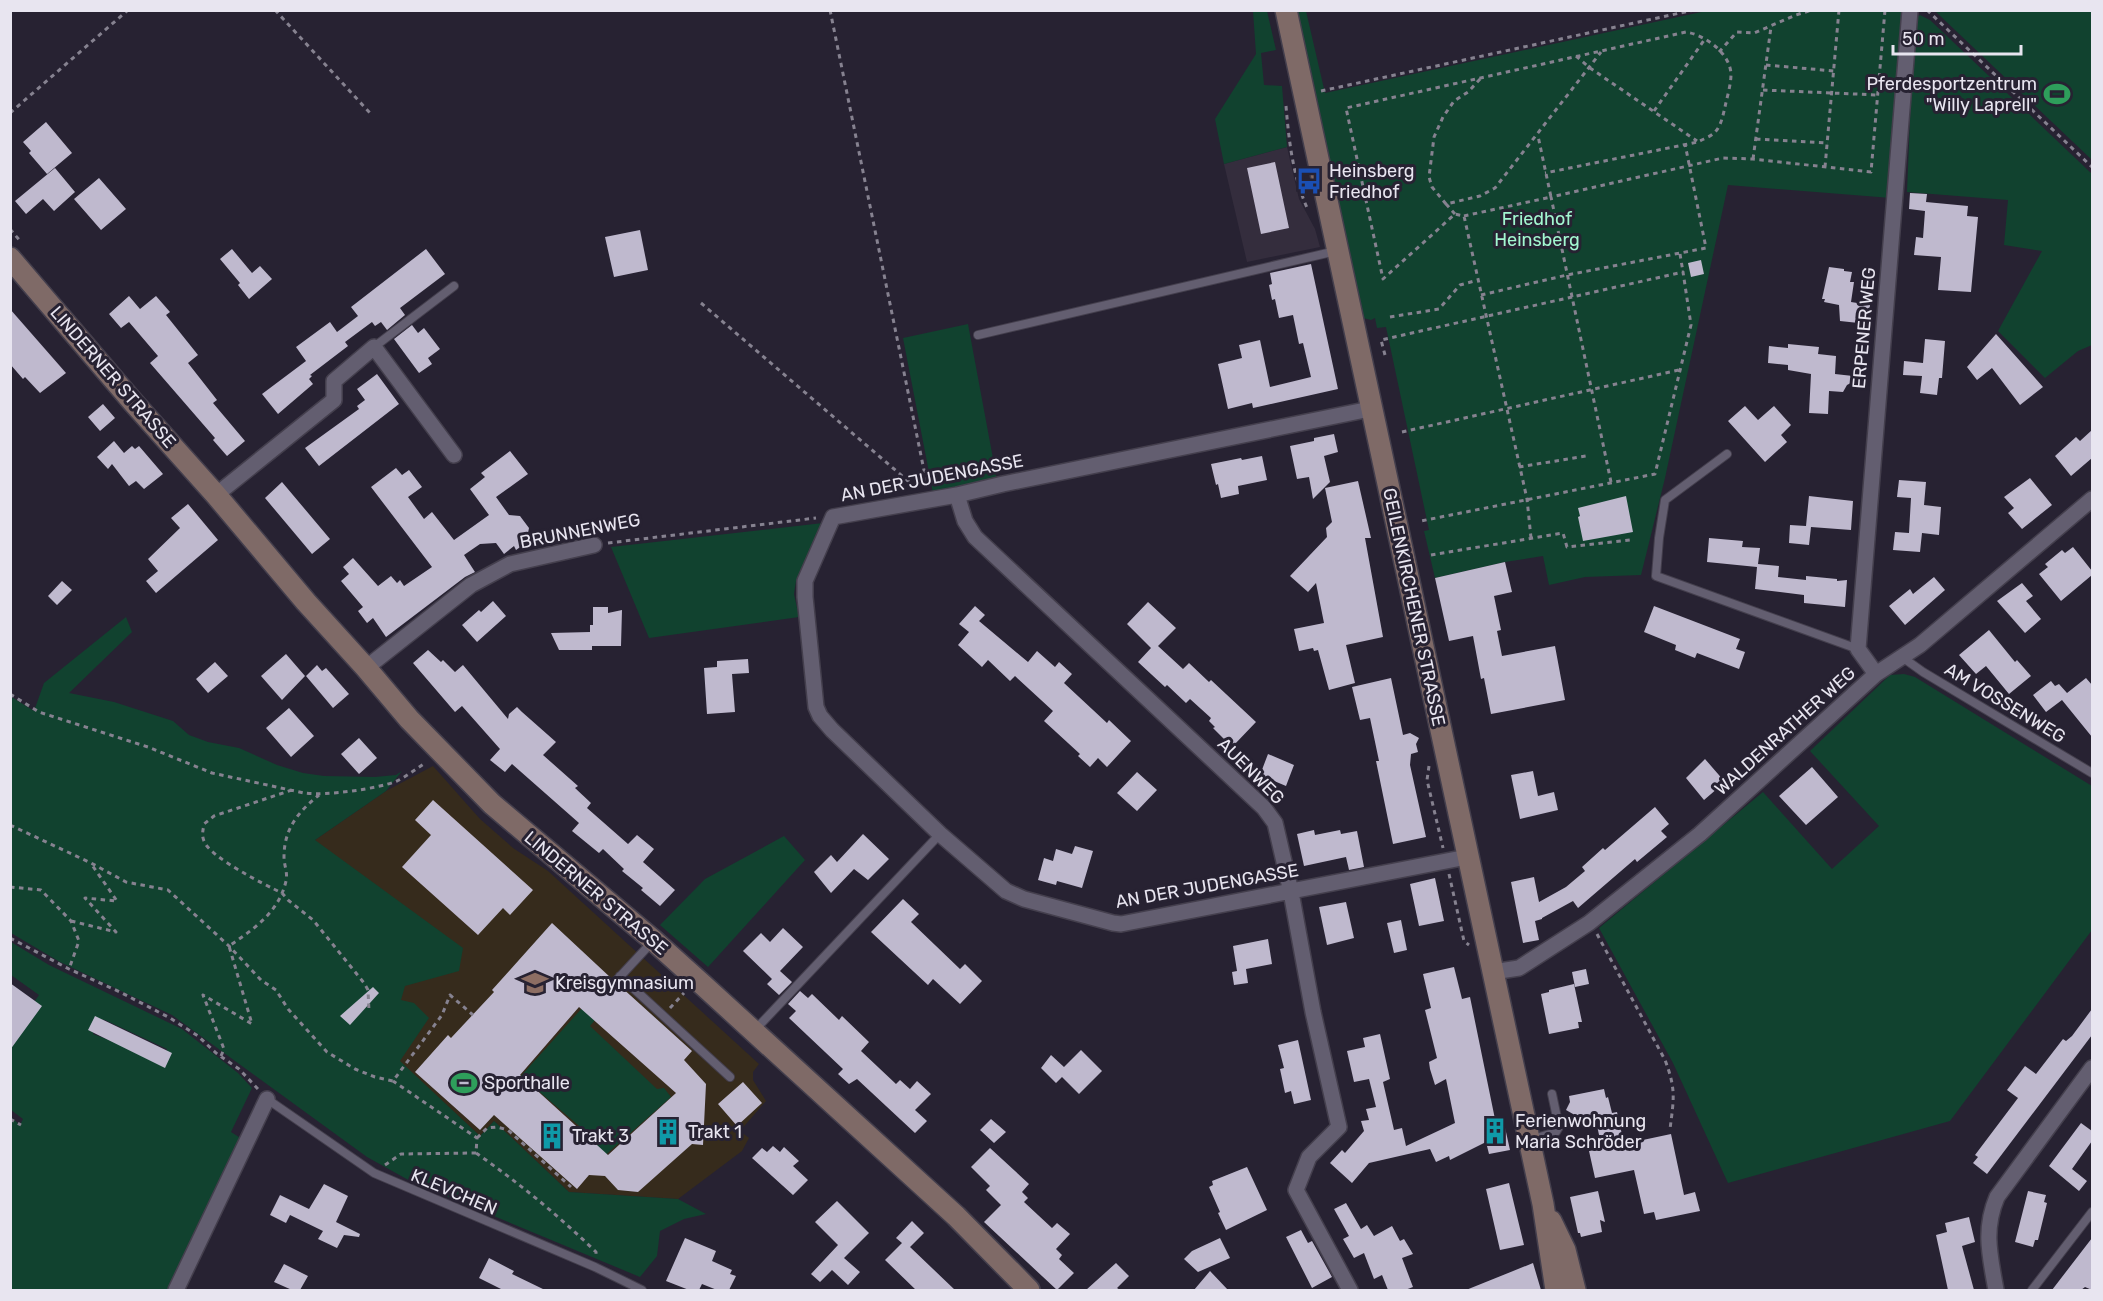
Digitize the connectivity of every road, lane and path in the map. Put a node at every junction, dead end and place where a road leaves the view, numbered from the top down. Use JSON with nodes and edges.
{"nodes":[{"id":1,"x":128,"y":10,"type":"edge"},
{"id":2,"x":275,"y":10,"type":"edge"},
{"id":3,"x":830,"y":10,"type":"edge"},
{"id":4,"x":1286,"y":10,"type":"edge"},
{"id":5,"x":1694,"y":10,"type":"edge"},
{"id":6,"x":1812,"y":10,"type":"edge"},
{"id":7,"x":1839,"y":10,"type":"edge"},
{"id":8,"x":1885,"y":10,"type":"edge"},
{"id":9,"x":1910,"y":10,"type":"edge"},
{"id":10,"x":1927,"y":10,"type":"edge"},
{"id":11,"x":1771,"y":27,"type":"junction"},
{"id":12,"x":1705,"y":39,"type":"junction"},
{"id":13,"x":1602,"y":51,"type":"junction"},
{"id":14,"x":1719,"y":52,"type":"junction"},
{"id":15,"x":1576,"y":56,"type":"junction"},
{"id":16,"x":1766,"y":65,"type":"junction"},
{"id":17,"x":1590,"y":68,"type":"junction"},
{"id":18,"x":1834,"y":71,"type":"junction"},
{"id":19,"x":1483,"y":77,"type":"junction"},
{"id":20,"x":1763,"y":90,"type":"junction"},
{"id":21,"x":1832,"y":92,"type":"junction"},
{"id":22,"x":1304,"y":94,"type":"junction"},
{"id":23,"x":1878,"y":95,"type":"junction"},
{"id":24,"x":1653,"y":111,"type":"junction"},
{"id":25,"x":10,"y":113,"type":"edge"},
{"id":26,"x":370,"y":113,"type":"dead end"},
{"id":27,"x":1538,"y":136,"type":"junction"},
{"id":28,"x":1756,"y":139,"type":"junction"},
{"id":29,"x":1698,"y":142,"type":"junction"},
{"id":30,"x":1828,"y":143,"type":"junction"},
{"id":31,"x":1684,"y":144,"type":"junction"},
{"id":32,"x":1754,"y":159,"type":"junction"},
{"id":33,"x":1689,"y":166,"type":"junction"},
{"id":34,"x":1825,"y":167,"type":"junction"},
{"id":35,"x":2092,"y":167,"type":"edge"},
{"id":36,"x":1545,"y":173,"type":"junction"},
{"id":37,"x":1551,"y":197,"type":"junction"},
{"id":38,"x":1446,"y":204,"type":"junction"},
{"id":39,"x":1455,"y":214,"type":"junction"},
{"id":40,"x":1464,"y":216,"type":"junction"},
{"id":41,"x":10,"y":229,"type":"edge"},
{"id":42,"x":1336,"y":251,"type":"junction"},
{"id":43,"x":18,"y":252,"type":"edge"},
{"id":44,"x":1680,"y":254,"type":"junction"},
{"id":45,"x":1683,"y":272,"type":"junction"},
{"id":46,"x":1567,"y":275,"type":"junction"},
{"id":47,"x":1478,"y":280,"type":"junction"},
{"id":48,"x":454,"y":286,"type":"dead end"},
{"id":49,"x":1481,"y":295,"type":"junction"},
{"id":50,"x":1573,"y":297,"type":"junction"},
{"id":51,"x":701,"y":303,"type":"dead end"},
{"id":52,"x":1485,"y":315,"type":"junction"},
{"id":53,"x":1390,"y":318,"type":"dead end"},
{"id":54,"x":978,"y":335,"type":"dead end"},
{"id":55,"x":374,"y":347,"type":"junction"},
{"id":56,"x":1385,"y":355,"type":"dead end"},
{"id":57,"x":1679,"y":370,"type":"junction"},
{"id":58,"x":1592,"y":389,"type":"junction"},
{"id":59,"x":1506,"y":408,"type":"junction"},
{"id":60,"x":1370,"y":409,"type":"junction"},
{"id":61,"x":1402,"y":432,"type":"dead end"},
{"id":62,"x":1726,"y":454,"type":"dead end"},
{"id":63,"x":454,"y":455,"type":"dead end"},
{"id":64,"x":1586,"y":456,"type":"dead end"},
{"id":65,"x":1519,"y":467,"type":"junction"},
{"id":66,"x":1611,"y":482,"type":"junction"},
{"id":67,"x":216,"y":495,"type":"junction"},
{"id":68,"x":957,"y":495,"type":"junction"},
{"id":69,"x":930,"y":499,"type":"junction"},
{"id":70,"x":2092,"y":499,"type":"edge"},
{"id":71,"x":1527,"y":500,"type":"junction"},
{"id":72,"x":833,"y":517,"type":"junction"},
{"id":73,"x":1421,"y":521,"type":"dead end"},
{"id":74,"x":1531,"y":538,"type":"junction"},
{"id":75,"x":1630,"y":540,"type":"dead end"},
{"id":76,"x":594,"y":544,"type":"joint"},
{"id":77,"x":1431,"y":555,"type":"dead end"},
{"id":78,"x":1858,"y":649,"type":"junction"},
{"id":79,"x":1902,"y":657,"type":"junction"},
{"id":80,"x":366,"y":668,"type":"junction"},
{"id":81,"x":1876,"y":674,"type":"junction"},
{"id":82,"x":10,"y":694,"type":"edge"},
{"id":83,"x":442,"y":753,"type":"junction"},
{"id":84,"x":2092,"y":773,"type":"edge"},
{"id":85,"x":293,"y":790,"type":"junction"},
{"id":86,"x":319,"y":795,"type":"junction"},
{"id":87,"x":10,"y":825,"type":"edge"},
{"id":88,"x":940,"y":834,"type":"junction"},
{"id":89,"x":1467,"y":857,"type":"junction"},
{"id":90,"x":92,"y":863,"type":"junction"},
{"id":91,"x":10,"y":887,"type":"edge"},
{"id":92,"x":282,"y":892,"type":"junction"},
{"id":93,"x":1291,"y":892,"type":"junction"},
{"id":94,"x":71,"y":921,"type":"junction"},
{"id":95,"x":1589,"y":922,"type":"junction"},
{"id":96,"x":10,"y":938,"type":"edge"},
{"id":97,"x":653,"y":940,"type":"junction"},
{"id":98,"x":229,"y":946,"type":"junction"},
{"id":99,"x":69,"y":969,"type":"junction"},
{"id":100,"x":1493,"y":972,"type":"junction"},
{"id":101,"x":683,"y":994,"type":"dead end"},
{"id":102,"x":674,"y":1003,"type":"dead end"},
{"id":103,"x":369,"y":1011,"type":"dead end"},
{"id":104,"x":473,"y":1015,"type":"dead end"},
{"id":105,"x":753,"y":1031,"type":"junction"},
{"id":106,"x":221,"y":1056,"type":"junction"},
{"id":107,"x":2092,"y":1068,"type":"edge"},
{"id":108,"x":730,"y":1077,"type":"dead end"},
{"id":109,"x":393,"y":1081,"type":"junction"},
{"id":110,"x":1552,"y":1094,"type":"dead end"},
{"id":111,"x":267,"y":1099,"type":"junction"},
{"id":112,"x":10,"y":1119,"type":"edge"},
{"id":113,"x":21,"y":1125,"type":"dead end"},
{"id":114,"x":1670,"y":1129,"type":"dead end"},
{"id":115,"x":477,"y":1138,"type":"junction"},
{"id":116,"x":1529,"y":1140,"type":"junction"},
{"id":117,"x":476,"y":1153,"type":"junction"},
{"id":118,"x":374,"y":1173,"type":"junction"},
{"id":119,"x":571,"y":1187,"type":"dead end"},
{"id":120,"x":1543,"y":1204,"type":"junction"},
{"id":121,"x":2092,"y":1212,"type":"edge"},
{"id":122,"x":595,"y":1267,"type":"junction"},
{"id":123,"x":176,"y":1290,"type":"edge"},
{"id":124,"x":642,"y":1290,"type":"edge"},
{"id":125,"x":1029,"y":1290,"type":"edge"},
{"id":126,"x":1350,"y":1290,"type":"edge"},
{"id":127,"x":1556,"y":1290,"type":"edge"},
{"id":128,"x":1575,"y":1290,"type":"edge"},
{"id":129,"x":1996,"y":1290,"type":"edge"},
{"id":130,"x":2032,"y":1290,"type":"edge"}],
"edges":[{"from":1,"to":25,"type":"path"},
{"from":2,"to":26,"type":"path"},
{"from":3,"to":69,"type":"path"},
{"from":4,"to":22,"type":"main road","name":"GEILENKIRCHENER STRASSE"},
{"from":5,"to":22,"type":"path"},
{"from":6,"to":11,"type":"path"},
{"from":7,"to":18,"type":"path"},
{"from":8,"to":23,"type":"path"},
{"from":9,"to":78,"type":"street","name":"ERPENER WEG"},
{"from":10,"to":35,"type":"path"},
{"from":11,"to":14,"type":"path"},
{"from":11,"to":16,"type":"path"},
{"from":12,"to":13,"type":"path"},
{"from":12,"to":14,"type":"path"},
{"from":12,"to":24,"type":"path"},
{"from":13,"to":15,"type":"path"},
{"from":13,"to":17,"type":"path"},
{"from":14,"to":29,"type":"path"},
{"from":15,"to":17,"type":"path"},
{"from":15,"to":19,"type":"path"},
{"from":16,"to":18,"type":"path"},
{"from":16,"to":20,"type":"path"},
{"from":17,"to":24,"type":"path"},
{"from":17,"to":27,"type":"path"},
{"from":18,"to":21,"type":"path"},
{"from":19,"to":38,"type":"path"},
{"from":19,"to":39,"type":"path"},
{"from":20,"to":21,"type":"path"},
{"from":20,"to":28,"type":"path"},
{"from":21,"to":23,"type":"path"},
{"from":21,"to":30,"type":"path"},
{"from":22,"to":42,"type":"main road","name":"GEILENKIRCHENER STRASSE"},
{"from":23,"to":34,"type":"path"},
{"from":24,"to":29,"type":"path"},
{"from":27,"to":36,"type":"path"},
{"from":27,"to":38,"type":"path"},
{"from":28,"to":30,"type":"path"},
{"from":28,"to":32,"type":"path"},
{"from":29,"to":31,"type":"path"},
{"from":30,"to":34,"type":"path"},
{"from":31,"to":33,"type":"path"},
{"from":31,"to":36,"type":"path"},
{"from":32,"to":33,"type":"path"},
{"from":32,"to":34,"type":"path"},
{"from":33,"to":37,"type":"path"},
{"from":33,"to":44,"type":"path"},
{"from":36,"to":37,"type":"path"},
{"from":37,"to":40,"type":"path"},
{"from":37,"to":46,"type":"path"},
{"from":38,"to":39,"type":"path"},
{"from":39,"to":40,"type":"path"},
{"from":40,"to":47,"type":"path"},
{"from":41,"to":43,"type":"path"},
{"from":42,"to":54,"type":"lane"},
{"from":42,"to":60,"type":"main road","name":"GEILENKIRCHENER STRASSE"},
{"from":43,"to":67,"type":"main road","name":"LINDERNER STRASSE"},
{"from":44,"to":45,"type":"path"},
{"from":44,"to":46,"type":"path"},
{"from":45,"to":50,"type":"path"},
{"from":45,"to":57,"type":"path"},
{"from":46,"to":49,"type":"path"},
{"from":46,"to":50,"type":"path"},
{"from":47,"to":49,"type":"path"},
{"from":47,"to":53,"type":"path"},
{"from":48,"to":55,"type":"lane"},
{"from":49,"to":52,"type":"path"},
{"from":50,"to":52,"type":"path"},
{"from":50,"to":58,"type":"path"},
{"from":51,"to":69,"type":"path"},
{"from":52,"to":56,"type":"path"},
{"from":52,"to":59,"type":"path"},
{"from":55,"to":63,"type":"street"},
{"from":55,"to":67,"type":"street"},
{"from":57,"to":58,"type":"path"},
{"from":57,"to":66,"type":"path"},
{"from":58,"to":59,"type":"path"},
{"from":58,"to":66,"type":"path"},
{"from":59,"to":61,"type":"path"},
{"from":59,"to":65,"type":"path"},
{"from":60,"to":68,"type":"street","name":"AN DER JUDENGASSE"},
{"from":60,"to":89,"type":"main road","name":"GEILENKIRCHENER STRASSE"},
{"from":62,"to":78,"type":"lane"},
{"from":64,"to":65,"type":"path"},
{"from":65,"to":71,"type":"path"},
{"from":66,"to":71,"type":"path"},
{"from":67,"to":80,"type":"main road","name":"LINDERNER STRASSE"},
{"from":68,"to":69,"type":"street","name":"AN DER JUDENGASSE"},
{"from":68,"to":93,"type":"street","name":"AUENWEG"},
{"from":69,"to":72,"type":"street","name":"AN DER JUDENGASSE"},
{"from":70,"to":79,"type":"street","name":"WALDENRATHER WEG"},
{"from":71,"to":73,"type":"path"},
{"from":71,"to":74,"type":"path"},
{"from":72,"to":76,"type":"path","name":"BRUNNENWEG"},
{"from":72,"to":88,"type":"street","name":"AN DER JUDENGASSE"},
{"from":74,"to":75,"type":"path"},
{"from":74,"to":77,"type":"path"},
{"from":76,"to":80,"type":"street","name":"BRUNNENWEG"},
{"from":78,"to":81,"type":"street"},
{"from":79,"to":81,"type":"street","name":"WALDENRATHER WEG"},
{"from":79,"to":84,"type":"lane","name":"AM VOSSENWEG"},
{"from":80,"to":83,"type":"main road","name":"LINDERNER STRASSE"},
{"from":81,"to":95,"type":"street","name":"WALDENRATHER WEG"},
{"from":82,"to":85,"type":"path"},
{"from":83,"to":86,"type":"path"},
{"from":83,"to":97,"type":"main road","name":"LINDERNER STRASSE"},
{"from":85,"to":86,"type":"path"},
{"from":85,"to":92,"type":"path"},
{"from":86,"to":92,"type":"path"},
{"from":87,"to":90,"type":"path"},
{"from":88,"to":93,"type":"street","name":"AN DER JUDENGASSE"},
{"from":88,"to":105,"type":"lane"},
{"from":89,"to":93,"type":"street","name":"AN DER JUDENGASSE"},
{"from":89,"to":100,"type":"main road","name":"GEILENKIRCHENER STRASSE"},
{"from":90,"to":94,"type":"path"},
{"from":90,"to":98,"type":"path"},
{"from":91,"to":94,"type":"path"},
{"from":92,"to":98,"type":"path"},
{"from":92,"to":103,"type":"path"},
{"from":93,"to":126,"type":"street","name":"AUENWEG"},
{"from":94,"to":99,"type":"path"},
{"from":95,"to":100,"type":"street","name":"WALDENRATHER WEG"},
{"from":95,"to":114,"type":"path"},
{"from":96,"to":99,"type":"path"},
{"from":97,"to":105,"type":"main road","name":"LINDERNER STRASSE"},
{"from":97,"to":108,"type":"lane"},
{"from":98,"to":106,"type":"path"},
{"from":98,"to":109,"type":"path"},
{"from":99,"to":106,"type":"path"},
{"from":100,"to":116,"type":"main road","name":"GEILENKIRCHENER STRASSE"},
{"from":101,"to":102,"type":"path"},
{"from":104,"to":109,"type":"path"},
{"from":105,"to":125,"type":"main road","name":"LINDERNER STRASSE"},
{"from":106,"to":111,"type":"path"},
{"from":107,"to":129,"type":"street"},
{"from":109,"to":115,"type":"path"},
{"from":110,"to":116,"type":"lane"},
{"from":111,"to":118,"type":"lane","name":"KLEVCHEN"},
{"from":111,"to":123,"type":"street"},
{"from":112,"to":113,"type":"path"},
{"from":115,"to":117,"type":"path"},
{"from":115,"to":119,"type":"path"},
{"from":116,"to":120,"type":"main road","name":"GEILENKIRCHENER STRASSE"},
{"from":117,"to":118,"type":"path"},
{"from":117,"to":122,"type":"path"},
{"from":118,"to":122,"type":"lane","name":"KLEVCHEN"},
{"from":120,"to":127,"type":"main road","name":"GEILENKIRCHENER STRASSE"},
{"from":120,"to":128,"type":"main road","name":"GEILENKIRCHENER STRASSE"},
{"from":121,"to":130,"type":"lane"},
{"from":122,"to":124,"type":"lane","name":"KLEVCHEN"}]}
